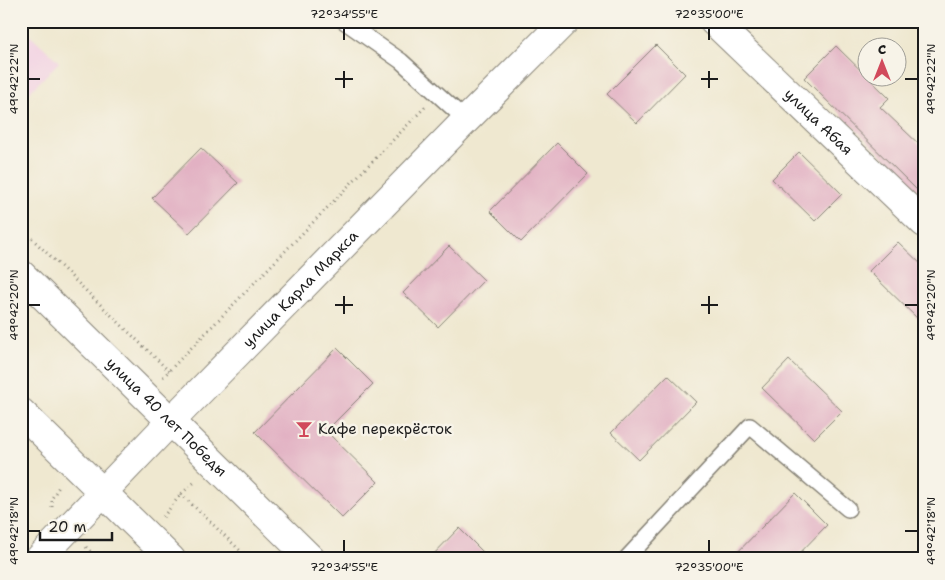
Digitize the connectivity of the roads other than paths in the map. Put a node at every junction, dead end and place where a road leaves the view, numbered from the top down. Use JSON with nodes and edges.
{"nodes":[{"id":1,"x":344,"y":21,"type":"edge"},
{"id":2,"x":565,"y":21,"type":"edge"},
{"id":3,"x":713,"y":21,"type":"edge"},
{"id":4,"x":466,"y":120,"type":"junction"},
{"id":5,"x":924,"y":223,"type":"edge"},
{"id":6,"x":21,"y":274,"type":"edge"},
{"id":7,"x":21,"y":412,"type":"edge"},
{"id":8,"x":171,"y":421,"type":"junction"},
{"id":9,"x":104,"y":493,"type":"junction"},
{"id":10,"x":848,"y":509,"type":"dead end"},
{"id":11,"x":39,"y":559,"type":"edge"},
{"id":12,"x":172,"y":559,"type":"edge"},
{"id":13,"x":311,"y":559,"type":"edge"},
{"id":14,"x":626,"y":559,"type":"edge"}],
"edges":[{"from":1,"to":4,"type":"lane"},
{"from":2,"to":4,"type":"street","name":"улица Карла Маркса"},
{"from":3,"to":5,"type":"street","name":"улица Абая"},
{"from":4,"to":8,"type":"street","name":"улица Карла Маркса"},
{"from":6,"to":8,"type":"street","name":"улица 40 лет Победы"},
{"from":7,"to":9,"type":"street"},
{"from":8,"to":9,"type":"street","name":"улица Карла Маркса"},
{"from":8,"to":13,"type":"street","name":"улица 40 лет Победы"},
{"from":9,"to":11,"type":"street","name":"улица Карла Маркса"},
{"from":9,"to":12,"type":"street"},
{"from":10,"to":14,"type":"lane"}]}
